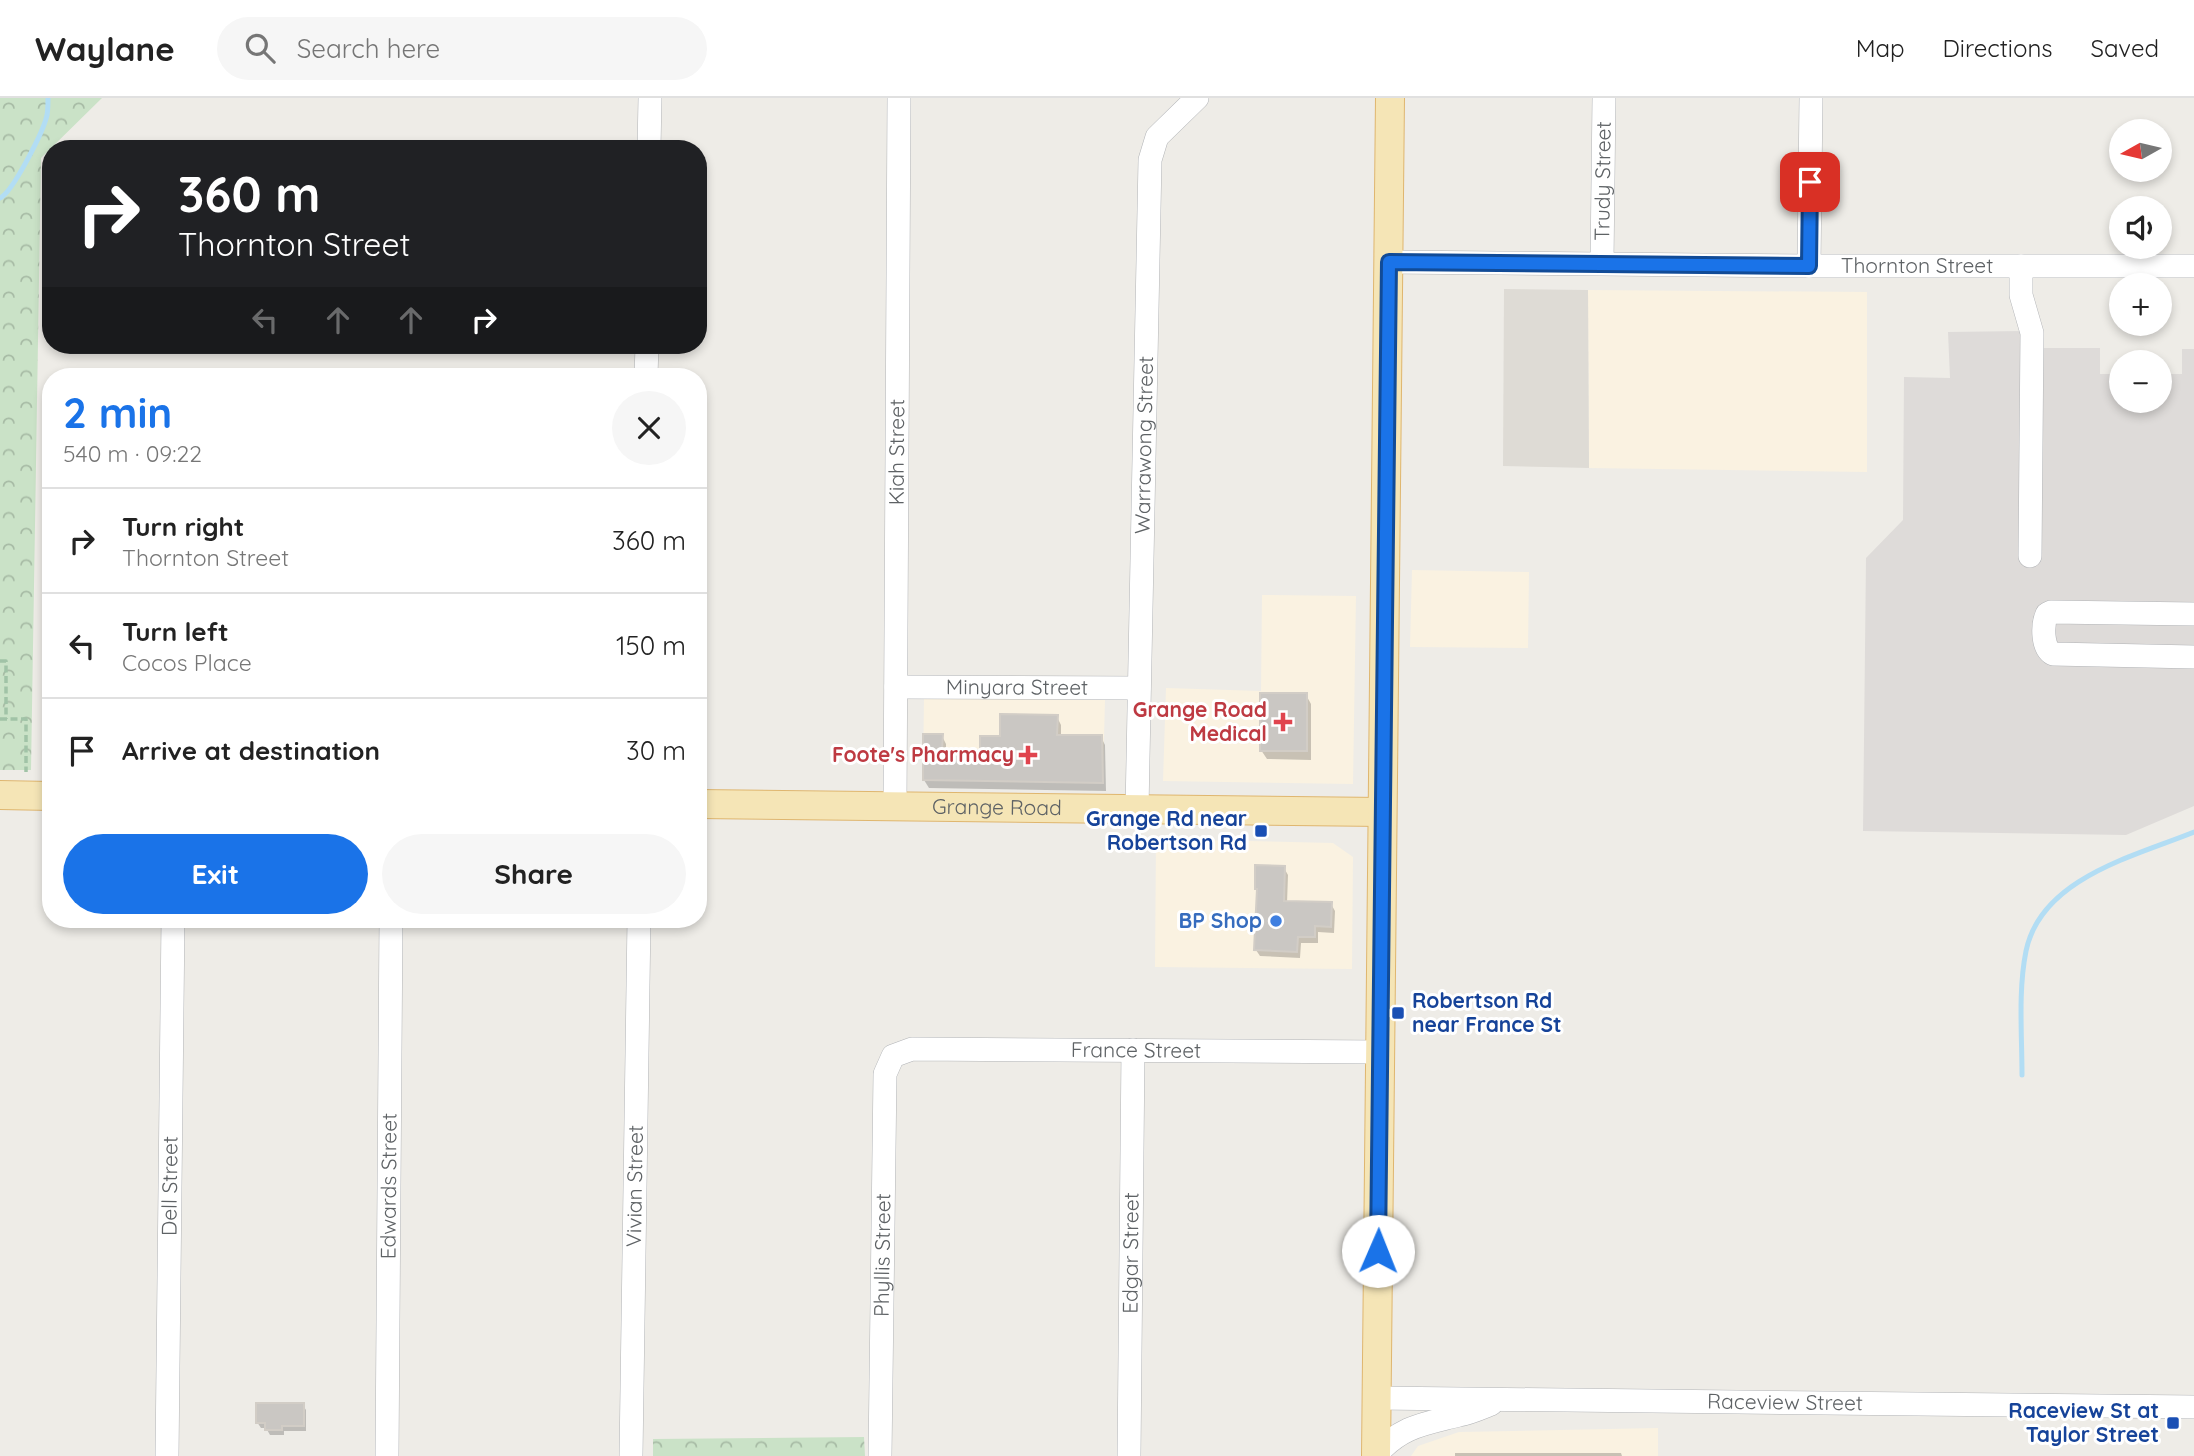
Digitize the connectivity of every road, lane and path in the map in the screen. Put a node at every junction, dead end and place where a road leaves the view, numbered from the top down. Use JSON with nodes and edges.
{"nodes":[{"id":1,"x":650,"y":98,"type":"edge"},
{"id":2,"x":898,"y":98,"type":"edge"},
{"id":3,"x":1197,"y":98,"type":"edge"},
{"id":4,"x":1390,"y":98,"type":"edge"},
{"id":5,"x":1604,"y":98,"type":"edge"},
{"id":6,"x":1811,"y":98,"type":"edge"},
{"id":7,"x":649,"y":140,"type":"edge"},
{"id":8,"x":1389,"y":262,"type":"junction"},
{"id":9,"x":1602,"y":263,"type":"junction"},
{"id":10,"x":1809,"y":266,"type":"junction"},
{"id":11,"x":2021,"y":266,"type":"junction"},
{"id":12,"x":2194,"y":266,"type":"edge"},
{"id":13,"x":2031,"y":556,"type":"dead end"},
{"id":14,"x":2194,"y":614,"type":"edge"},
{"id":15,"x":2194,"y":657,"type":"edge"},
{"id":16,"x":0,"y":661,"type":"edge"},
{"id":17,"x":896,"y":687,"type":"junction"},
{"id":18,"x":1139,"y":688,"type":"junction"},
{"id":19,"x":3,"y":719,"type":"edge"},
{"id":20,"x":26,"y":772,"type":"dead end"},
{"id":21,"x":0,"y":795,"type":"edge"},
{"id":22,"x":42,"y":796,"type":"edge"},
{"id":23,"x":707,"y":804,"type":"edge"},
{"id":24,"x":895,"y":806,"type":"junction"},
{"id":25,"x":1137,"y":809,"type":"junction"},
{"id":26,"x":1382,"y":812,"type":"junction"},
{"id":27,"x":173,"y":928,"type":"edge"},
{"id":28,"x":391,"y":928,"type":"edge"},
{"id":29,"x":639,"y":928,"type":"edge"},
{"id":30,"x":1133,"y":1050,"type":"junction"},
{"id":31,"x":1379,"y":1052,"type":"junction"},
{"id":32,"x":893,"y":1056,"type":"joint"},
{"id":33,"x":1377,"y":1398,"type":"junction"},
{"id":34,"x":1503,"y":1399,"type":"junction"},
{"id":35,"x":2194,"y":1407,"type":"edge"},
{"id":36,"x":1376,"y":1455,"type":"edge"},
{"id":37,"x":167,"y":1456,"type":"edge"},
{"id":38,"x":387,"y":1456,"type":"edge"},
{"id":39,"x":631,"y":1456,"type":"edge"},
{"id":40,"x":880,"y":1456,"type":"edge"},
{"id":41,"x":1129,"y":1456,"type":"edge"}],
"edges":[{"from":1,"to":7,"type":"street"},
{"from":2,"to":17,"type":"street","name":"Kiah Street"},
{"from":3,"to":18,"type":"street","name":"Warrawong Street"},
{"from":4,"to":8,"type":"main road"},
{"from":5,"to":9,"type":"street","name":"Trudy Street"},
{"from":6,"to":10,"type":"street"},
{"from":8,"to":9,"type":"street","name":"Thornton Street"},
{"from":8,"to":26,"type":"main road"},
{"from":9,"to":10,"type":"street","name":"Thornton Street"},
{"from":10,"to":11,"type":"street","name":"Thornton Street"},
{"from":11,"to":12,"type":"street","name":"Thornton Street"},
{"from":11,"to":13,"type":"street"},
{"from":14,"to":15,"type":"street"},
{"from":16,"to":19,"type":"path"},
{"from":17,"to":18,"type":"street","name":"Minyara Street"},
{"from":17,"to":24,"type":"street","name":"Kiah Street"},
{"from":18,"to":25,"type":"street","name":"Warrawong Street"},
{"from":19,"to":20,"type":"path"},
{"from":21,"to":22,"type":"main road"},
{"from":23,"to":24,"type":"main road","name":"Grange Road"},
{"from":24,"to":25,"type":"main road","name":"Grange Road"},
{"from":25,"to":26,"type":"main road","name":"Grange Road"},
{"from":26,"to":31,"type":"main road"},
{"from":27,"to":37,"type":"street","name":"Dell Street"},
{"from":28,"to":38,"type":"street","name":"Edwards Street"},
{"from":29,"to":39,"type":"street","name":"Vivian Street"},
{"from":30,"to":31,"type":"street","name":"France Street"},
{"from":30,"to":32,"type":"street","name":"France Street"},
{"from":30,"to":41,"type":"street","name":"Edgar Street"},
{"from":31,"to":33,"type":"main road"},
{"from":32,"to":40,"type":"street","name":"Phyllis Street"},
{"from":33,"to":34,"type":"street","name":"Raceview Street"},
{"from":33,"to":36,"type":"main road"},
{"from":34,"to":35,"type":"street","name":"Raceview Street"},
{"from":34,"to":36,"type":"street"}]}
